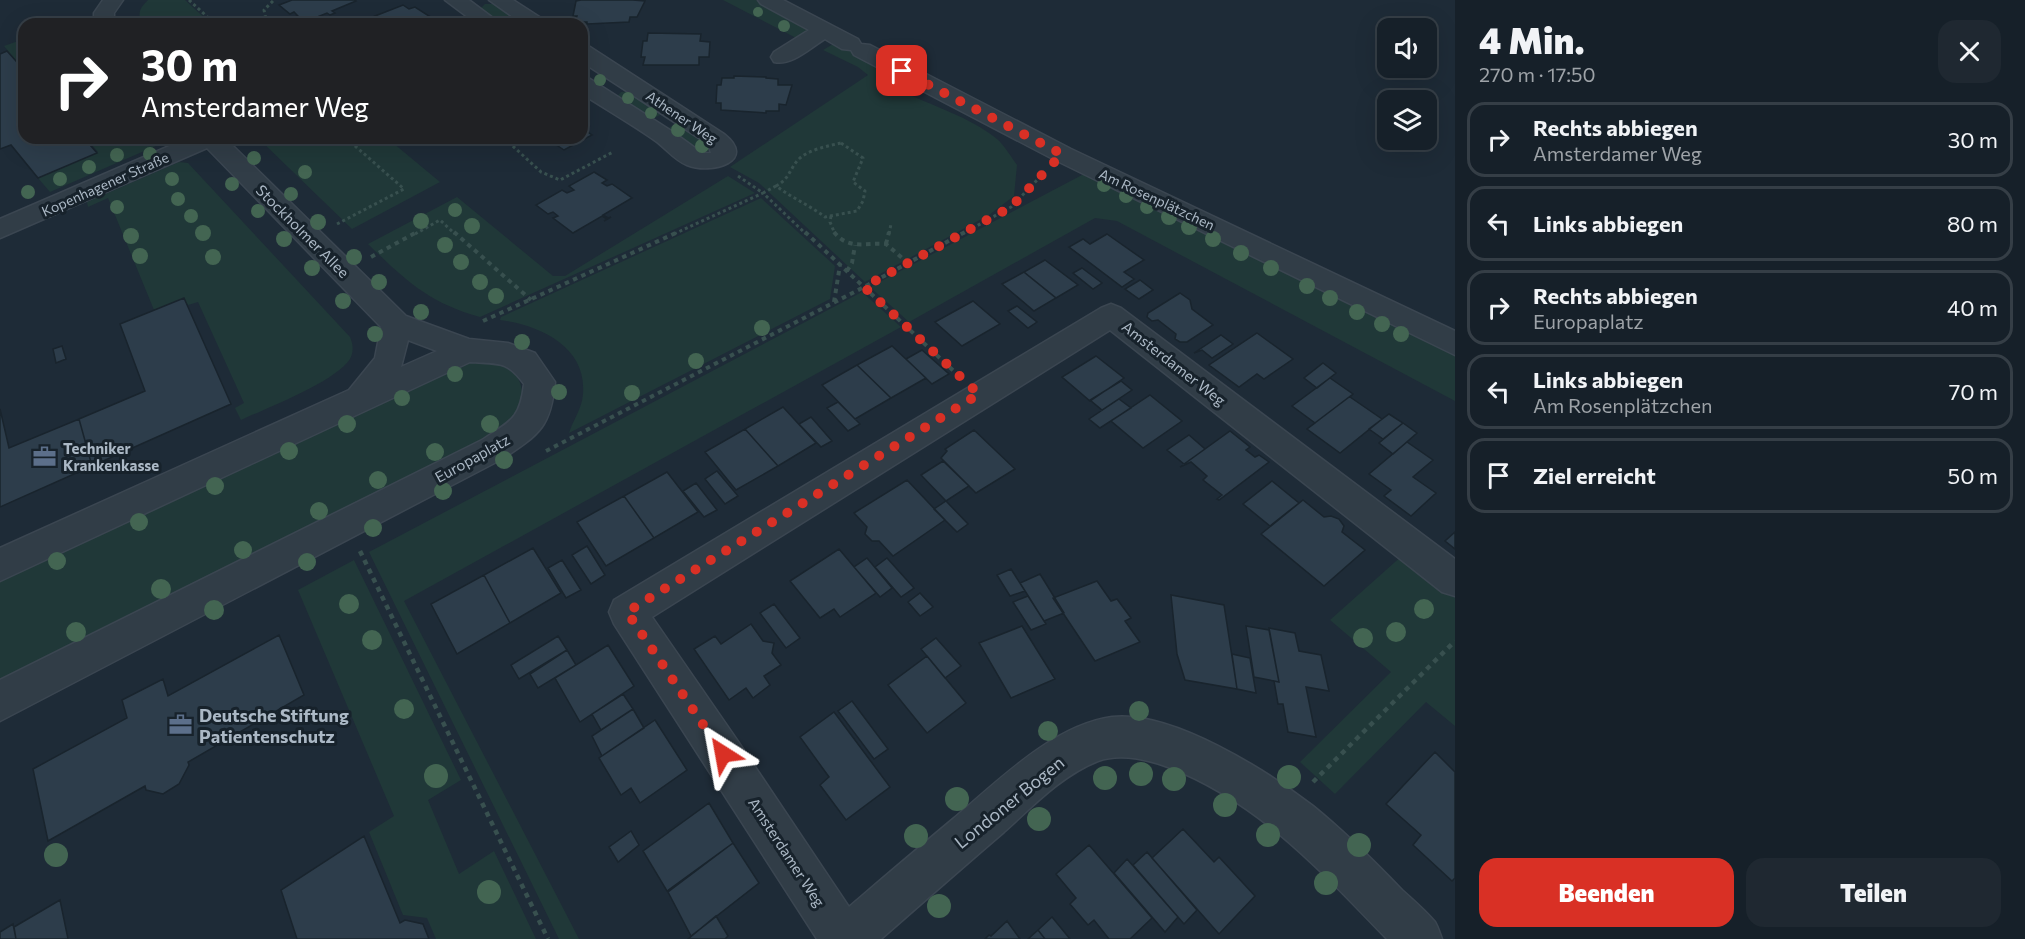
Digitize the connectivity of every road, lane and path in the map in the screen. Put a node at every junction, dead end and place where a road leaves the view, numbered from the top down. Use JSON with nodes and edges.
{"nodes":[{"id":1,"x":113,"y":0,"type":"edge"},
{"id":2,"x":189,"y":0,"type":"edge"},
{"id":3,"x":274,"y":0,"type":"edge"},
{"id":4,"x":455,"y":0,"type":"edge"},
{"id":5,"x":499,"y":0,"type":"edge"},
{"id":6,"x":768,"y":0,"type":"edge"},
{"id":7,"x":104,"y":18,"type":"edge"},
{"id":8,"x":208,"y":18,"type":"edge"},
{"id":9,"x":266,"y":18,"type":"edge"},
{"id":10,"x":482,"y":18,"type":"edge"},
{"id":11,"x":528,"y":18,"type":"edge"},
{"id":12,"x":843,"y":40,"type":"junction"},
{"id":13,"x":588,"y":56,"type":"edge"},
{"id":14,"x":790,"y":58,"type":"dead end"},
{"id":15,"x":588,"y":88,"type":"edge"},
{"id":16,"x":196,"y":144,"type":"edge"},
{"id":17,"x":216,"y":144,"type":"edge"},
{"id":18,"x":353,"y":144,"type":"edge"},
{"id":19,"x":513,"y":144,"type":"edge"},
{"id":20,"x":613,"y":152,"type":"dead end"},
{"id":21,"x":1062,"y":154,"type":"junction"},
{"id":22,"x":716,"y":161,"type":"junction"},
{"id":23,"x":777,"y":186,"type":"junction"},
{"id":24,"x":763,"y":193,"type":"junction"},
{"id":25,"x":831,"y":216,"type":"junction"},
{"id":26,"x":891,"y":224,"type":"dead end"},
{"id":27,"x":336,"y":225,"type":"dead end"},
{"id":28,"x":0,"y":230,"type":"edge"},
{"id":29,"x":886,"y":244,"type":"junction"},
{"id":30,"x":855,"y":245,"type":"junction"},
{"id":31,"x":370,"y":258,"type":"dead end"},
{"id":32,"x":908,"y":263,"type":"junction"},
{"id":33,"x":840,"y":264,"type":"junction"},
{"id":34,"x":847,"y":271,"type":"junction"},
{"id":35,"x":864,"y":287,"type":"junction"},
{"id":36,"x":531,"y":300,"type":"junction"},
{"id":37,"x":834,"y":303,"type":"junction"},
{"id":38,"x":396,"y":324,"type":"junction"},
{"id":39,"x":472,"y":337,"type":"junction"},
{"id":40,"x":1455,"y":344,"type":"edge"},
{"id":41,"x":979,"y":394,"type":"junction"},
{"id":42,"x":359,"y":399,"type":"junction"},
{"id":43,"x":543,"y":453,"type":"dead end"},
{"id":44,"x":359,"y":548,"type":"dead end"},
{"id":45,"x":0,"y":565,"type":"edge"},
{"id":46,"x":1455,"y":580,"type":"edge"},
{"id":47,"x":1455,"y":641,"type":"edge"},
{"id":48,"x":0,"y":701,"type":"edge"},
{"id":49,"x":1313,"y":782,"type":"dead end"},
{"id":50,"x":548,"y":939,"type":"edge"},
{"id":51,"x":844,"y":939,"type":"edge"},
{"id":52,"x":1419,"y":939,"type":"edge"}],
"edges":[{"from":1,"to":7,"type":"street"},
{"from":2,"to":8,"type":"path"},
{"from":3,"to":9,"type":"path"},
{"from":4,"to":10,"type":"street"},
{"from":5,"to":11,"type":"street"},
{"from":6,"to":12,"type":"street","name":"Am Rosenplätzchen"},
{"from":12,"to":14,"type":"street"},
{"from":12,"to":21,"type":"street","name":"Am Rosenplätzchen"},
{"from":13,"to":22,"type":"street","name":"Athener Weg"},
{"from":15,"to":22,"type":"street","name":"Athener Weg"},
{"from":16,"to":28,"type":"street","name":"Kopenhagener Straße"},
{"from":17,"to":38,"type":"street","name":"Stockholmer Allee"},
{"from":18,"to":27,"type":"path"},
{"from":19,"to":20,"type":"path"},
{"from":21,"to":32,"type":"path"},
{"from":21,"to":40,"type":"street","name":"Am Rosenplätzchen"},
{"from":22,"to":24,"type":"path"},
{"from":23,"to":24,"type":"path"},
{"from":23,"to":25,"type":"path"},
{"from":23,"to":25,"type":"path"},
{"from":24,"to":33,"type":"path"},
{"from":24,"to":36,"type":"path"},
{"from":25,"to":30,"type":"path"},
{"from":26,"to":29,"type":"path"},
{"from":29,"to":30,"type":"path"},
{"from":29,"to":32,"type":"path"},
{"from":30,"to":34,"type":"path"},
{"from":31,"to":36,"type":"path"},
{"from":32,"to":35,"type":"path"},
{"from":33,"to":34,"type":"path"},
{"from":33,"to":37,"type":"path"},
{"from":34,"to":35,"type":"path"},
{"from":35,"to":37,"type":"path"},
{"from":35,"to":41,"type":"path"},
{"from":36,"to":39,"type":"path"},
{"from":37,"to":43,"type":"path"},
{"from":38,"to":39,"type":"street","name":"Stockholmer Allee"},
{"from":38,"to":42,"type":"street"},
{"from":39,"to":42,"type":"street"},
{"from":39,"to":48,"type":"street","name":"Europaplatz"},
{"from":41,"to":46,"type":"street","name":"Amsterdamer Weg"},
{"from":41,"to":51,"type":"street","name":"Amsterdamer Weg"},
{"from":42,"to":45,"type":"street"},
{"from":44,"to":50,"type":"path"},
{"from":47,"to":49,"type":"path"},
{"from":51,"to":52,"type":"street","name":"Londoner Bogen"}]}
